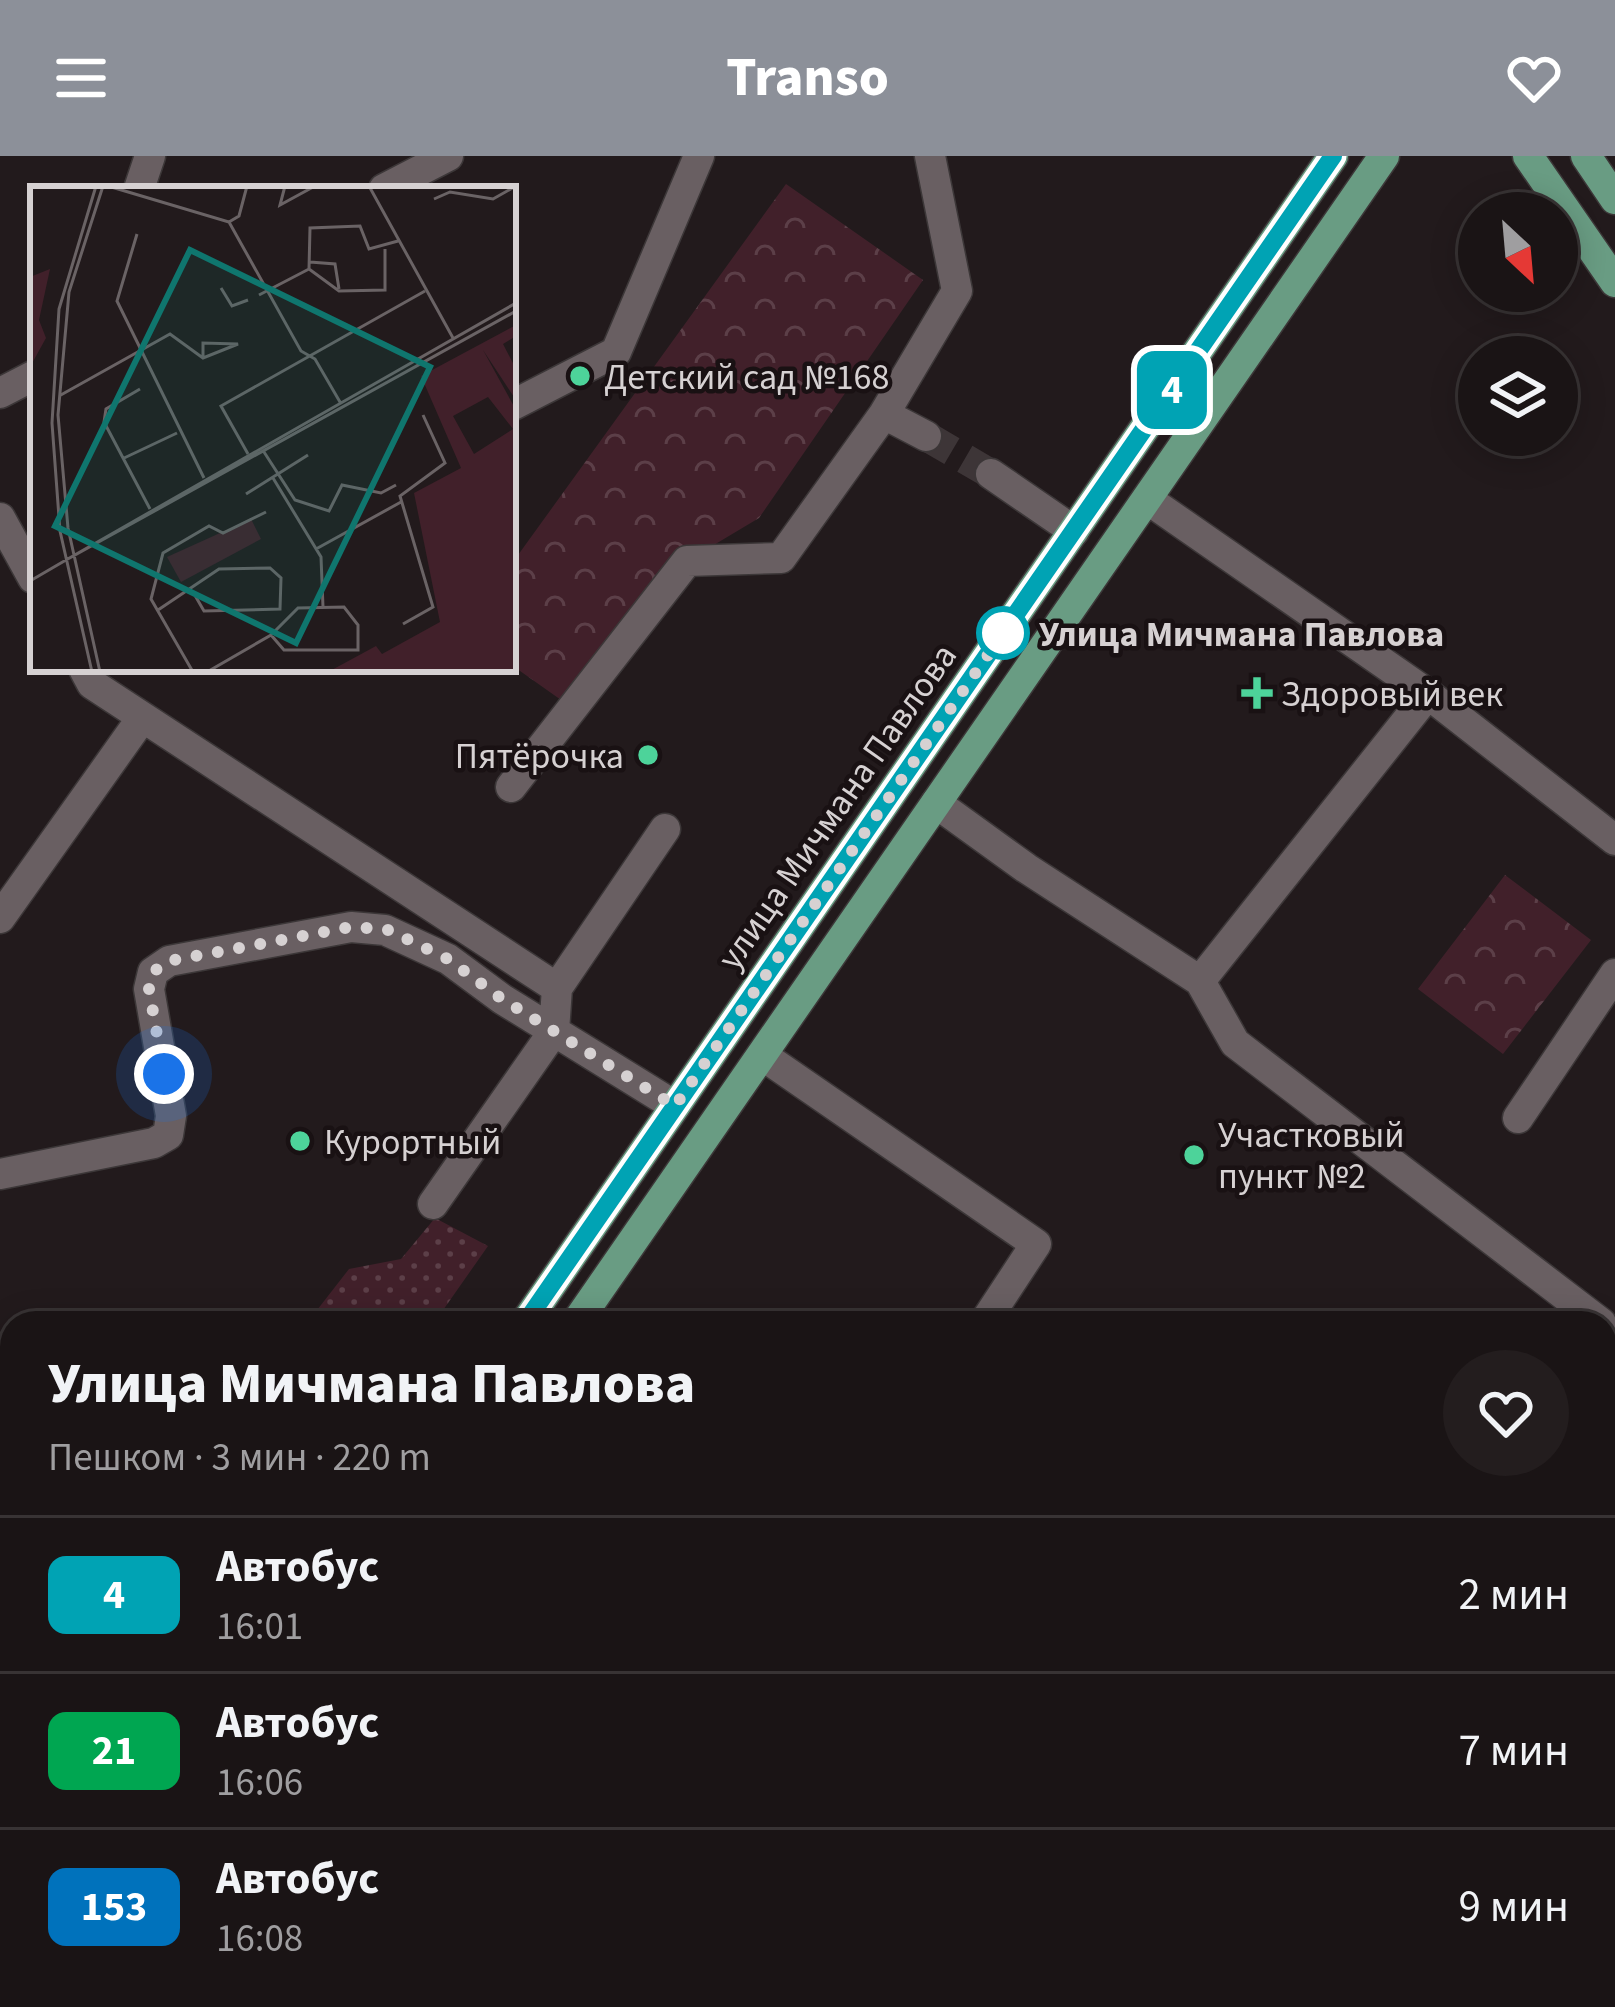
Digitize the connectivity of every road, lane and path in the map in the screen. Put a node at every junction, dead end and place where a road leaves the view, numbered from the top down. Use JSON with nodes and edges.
{"nodes":[{"id":1,"x":150,"y":156,"type":"edge"},
{"id":2,"x":448,"y":156,"type":"edge"},
{"id":3,"x":930,"y":156,"type":"edge"},
{"id":4,"x":1333,"y":156,"type":"edge"},
{"id":5,"x":1384,"y":156,"type":"edge"},
{"id":6,"x":1528,"y":156,"type":"edge"},
{"id":7,"x":1586,"y":156,"type":"edge"},
{"id":8,"x":695,"y":158,"type":"edge"},
{"id":9,"x":140,"y":186,"type":"edge"},
{"id":10,"x":389,"y":186,"type":"edge"},
{"id":11,"x":1615,"y":199,"type":"edge"},
{"id":12,"x":1615,"y":281,"type":"edge"},
{"id":13,"x":30,"y":378,"type":"edge"},
{"id":14,"x":0,"y":393,"type":"edge"},
{"id":15,"x":516,"y":403,"type":"edge"},
{"id":16,"x":884,"y":413,"type":"junction"},
{"id":17,"x":926,"y":436,"type":"tunnel mouth"},
{"id":18,"x":991,"y":474,"type":"tunnel mouth"},
{"id":19,"x":1112,"y":476,"type":"junction"},
{"id":20,"x":1147,"y":499,"type":"junction"},
{"id":21,"x":0,"y":518,"type":"edge"},
{"id":22,"x":1073,"y":531,"type":"junction"},
{"id":23,"x":30,"y":573,"type":"edge"},
{"id":24,"x":86,"y":672,"type":"edge"},
{"id":25,"x":1428,"y":694,"type":"junction"},
{"id":26,"x":142,"y":718,"type":"junction"},
{"id":27,"x":900,"y":782,"type":"junction"},
{"id":28,"x":511,"y":788,"type":"dead end"},
{"id":29,"x":936,"y":803,"type":"junction"},
{"id":30,"x":665,"y":830,"type":"dead end"},
{"id":31,"x":1615,"y":840,"type":"edge"},
{"id":32,"x":0,"y":918,"type":"edge"},
{"id":33,"x":1615,"y":974,"type":"edge"},
{"id":34,"x":1200,"y":981,"type":"junction"},
{"id":35,"x":557,"y":988,"type":"junction"},
{"id":36,"x":554,"y":1031,"type":"junction"},
{"id":37,"x":762,"y":1055,"type":"junction"},
{"id":38,"x":675,"y":1106,"type":"junction"},
{"id":39,"x":1518,"y":1118,"type":"dead end"},
{"id":40,"x":711,"y":1128,"type":"junction"},
{"id":41,"x":0,"y":1174,"type":"edge"},
{"id":42,"x":433,"y":1204,"type":"dead end"},
{"id":43,"x":533,"y":1311,"type":"edge"},
{"id":44,"x":584,"y":1311,"type":"edge"},
{"id":45,"x":992,"y":1311,"type":"edge"},
{"id":46,"x":1582,"y":1311,"type":"edge"}],
"edges":[{"from":1,"to":9,"type":"lane"},
{"from":2,"to":10,"type":"lane"},
{"from":3,"to":16,"type":"lane"},
{"from":4,"to":19,"type":"main road","name":"улица Мичмана Павлова"},
{"from":5,"to":20,"type":"main road"},
{"from":6,"to":12,"type":"main road"},
{"from":7,"to":11,"type":"main road"},
{"from":8,"to":15,"type":"lane"},
{"from":13,"to":14,"type":"lane"},
{"from":16,"to":17,"type":"lane"},
{"from":16,"to":28,"type":"lane"},
{"from":18,"to":22,"type":"lane"},
{"from":19,"to":20,"type":"main road"},
{"from":19,"to":22,"type":"main road","name":"улица Мичмана Павлова"},
{"from":20,"to":25,"type":"lane"},
{"from":20,"to":29,"type":"main road"},
{"from":21,"to":23,"type":"lane"},
{"from":22,"to":27,"type":"main road","name":"улица Мичмана Павлова"},
{"from":24,"to":26,"type":"lane"},
{"from":25,"to":31,"type":"lane"},
{"from":25,"to":34,"type":"lane"},
{"from":26,"to":32,"type":"lane"},
{"from":26,"to":35,"type":"lane"},
{"from":27,"to":29,"type":"main road"},
{"from":27,"to":38,"type":"main road","name":"улица Мичмана Павлова"},
{"from":29,"to":34,"type":"lane"},
{"from":29,"to":37,"type":"main road"},
{"from":30,"to":35,"type":"lane"},
{"from":33,"to":39,"type":"lane"},
{"from":34,"to":46,"type":"lane"},
{"from":35,"to":36,"type":"lane"},
{"from":36,"to":38,"type":"lane"},
{"from":36,"to":41,"type":"lane"},
{"from":36,"to":42,"type":"lane"},
{"from":37,"to":40,"type":"main road"},
{"from":37,"to":45,"type":"lane"},
{"from":38,"to":40,"type":"main road"},
{"from":38,"to":43,"type":"main road","name":"улица Мичмана Павлова"},
{"from":40,"to":44,"type":"main road"}]}
